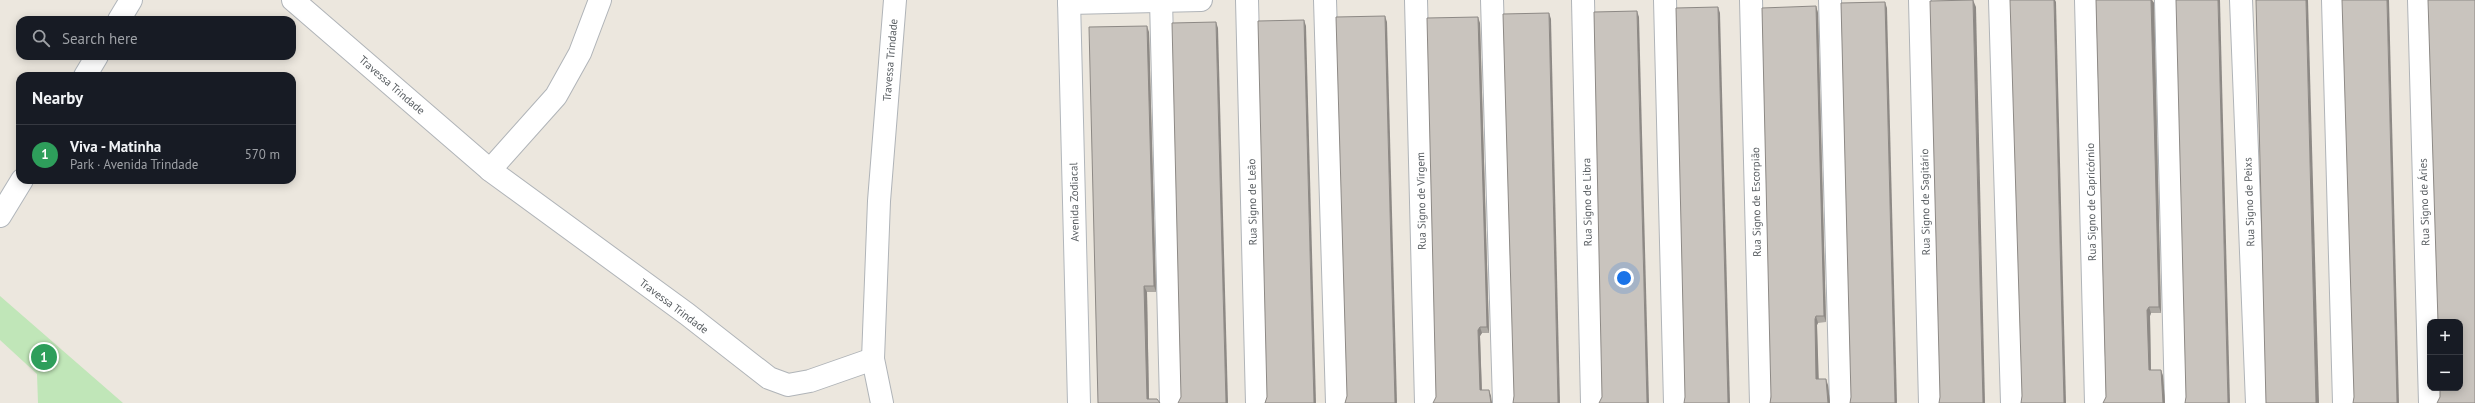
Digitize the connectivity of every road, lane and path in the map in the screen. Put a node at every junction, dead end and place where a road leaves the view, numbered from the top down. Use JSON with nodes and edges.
{"nodes":[{"id":1,"x":131,"y":0,"type":"edge"},
{"id":2,"x":293,"y":0,"type":"edge"},
{"id":3,"x":600,"y":0,"type":"edge"},
{"id":4,"x":895,"y":0,"type":"edge"},
{"id":5,"x":1161,"y":0,"type":"edge"},
{"id":6,"x":1201,"y":0,"type":"edge"},
{"id":7,"x":1247,"y":0,"type":"edge"},
{"id":8,"x":1325,"y":0,"type":"edge"},
{"id":9,"x":1416,"y":0,"type":"edge"},
{"id":10,"x":1492,"y":0,"type":"edge"},
{"id":11,"x":1583,"y":0,"type":"edge"},
{"id":12,"x":1665,"y":0,"type":"edge"},
{"id":13,"x":1751,"y":0,"type":"edge"},
{"id":14,"x":1830,"y":0,"type":"edge"},
{"id":15,"x":1920,"y":0,"type":"edge"},
{"id":16,"x":2000,"y":0,"type":"edge"},
{"id":17,"x":2086,"y":0,"type":"edge"},
{"id":18,"x":2166,"y":0,"type":"edge"},
{"id":19,"x":2241,"y":0,"type":"edge"},
{"id":20,"x":2332,"y":0,"type":"edge"},
{"id":21,"x":2419,"y":0,"type":"edge"},
{"id":22,"x":1069,"y":2,"type":"edge"},
{"id":23,"x":121,"y":16,"type":"edge"},
{"id":24,"x":95,"y":60,"type":"edge"},
{"id":25,"x":87,"y":72,"type":"edge"},
{"id":26,"x":490,"y":170,"type":"junction"},
{"id":27,"x":20,"y":184,"type":"edge"},
{"id":28,"x":0,"y":216,"type":"edge"},
{"id":29,"x":873,"y":359,"type":"junction"},
{"id":30,"x":882,"y":403,"type":"edge"},
{"id":31,"x":1079,"y":403,"type":"edge"},
{"id":32,"x":1171,"y":403,"type":"edge"},
{"id":33,"x":1257,"y":403,"type":"edge"},
{"id":34,"x":1337,"y":403,"type":"edge"},
{"id":35,"x":1426,"y":403,"type":"edge"},
{"id":36,"x":1504,"y":403,"type":"edge"},
{"id":37,"x":1592,"y":403,"type":"edge"},
{"id":38,"x":1675,"y":403,"type":"edge"},
{"id":39,"x":1761,"y":403,"type":"edge"},
{"id":40,"x":1841,"y":403,"type":"edge"},
{"id":41,"x":1930,"y":403,"type":"edge"},
{"id":42,"x":2012,"y":403,"type":"edge"},
{"id":43,"x":2096,"y":403,"type":"edge"},
{"id":44,"x":2176,"y":403,"type":"edge"},
{"id":45,"x":2257,"y":403,"type":"edge"},
{"id":46,"x":2344,"y":403,"type":"edge"},
{"id":47,"x":2430,"y":403,"type":"edge"}],
"edges":[{"from":1,"to":23,"type":"street"},
{"from":2,"to":26,"type":"street","name":"Travessa Trindade"},
{"from":3,"to":26,"type":"street"},
{"from":4,"to":29,"type":"street","name":"Travessa Trindade"},
{"from":5,"to":6,"type":"street"},
{"from":5,"to":22,"type":"street"},
{"from":5,"to":32,"type":"street"},
{"from":7,"to":33,"type":"street","name":"Rua Signo de Leão"},
{"from":8,"to":34,"type":"street"},
{"from":9,"to":35,"type":"street","name":"Rua Signo de Virgem"},
{"from":10,"to":36,"type":"street"},
{"from":11,"to":37,"type":"street","name":"Rua Signo de Libra"},
{"from":12,"to":38,"type":"street"},
{"from":13,"to":39,"type":"street","name":"Rua Signo de Escorpião"},
{"from":14,"to":40,"type":"street"},
{"from":15,"to":41,"type":"street","name":"Rua Signo de Sagitário"},
{"from":16,"to":42,"type":"street"},
{"from":17,"to":43,"type":"street","name":"Rua Signo de Capricórnio"},
{"from":18,"to":44,"type":"street"},
{"from":19,"to":45,"type":"street","name":"Rua Signo de Peixs"},
{"from":20,"to":46,"type":"street"},
{"from":21,"to":47,"type":"street","name":"Rua Signo de Áries"},
{"from":22,"to":31,"type":"street","name":"Avenida Zodiacal"},
{"from":24,"to":25,"type":"street"},
{"from":26,"to":29,"type":"street","name":"Travessa Trindade"},
{"from":27,"to":28,"type":"street"},
{"from":29,"to":30,"type":"street","name":"Travessa Trindade"}]}
